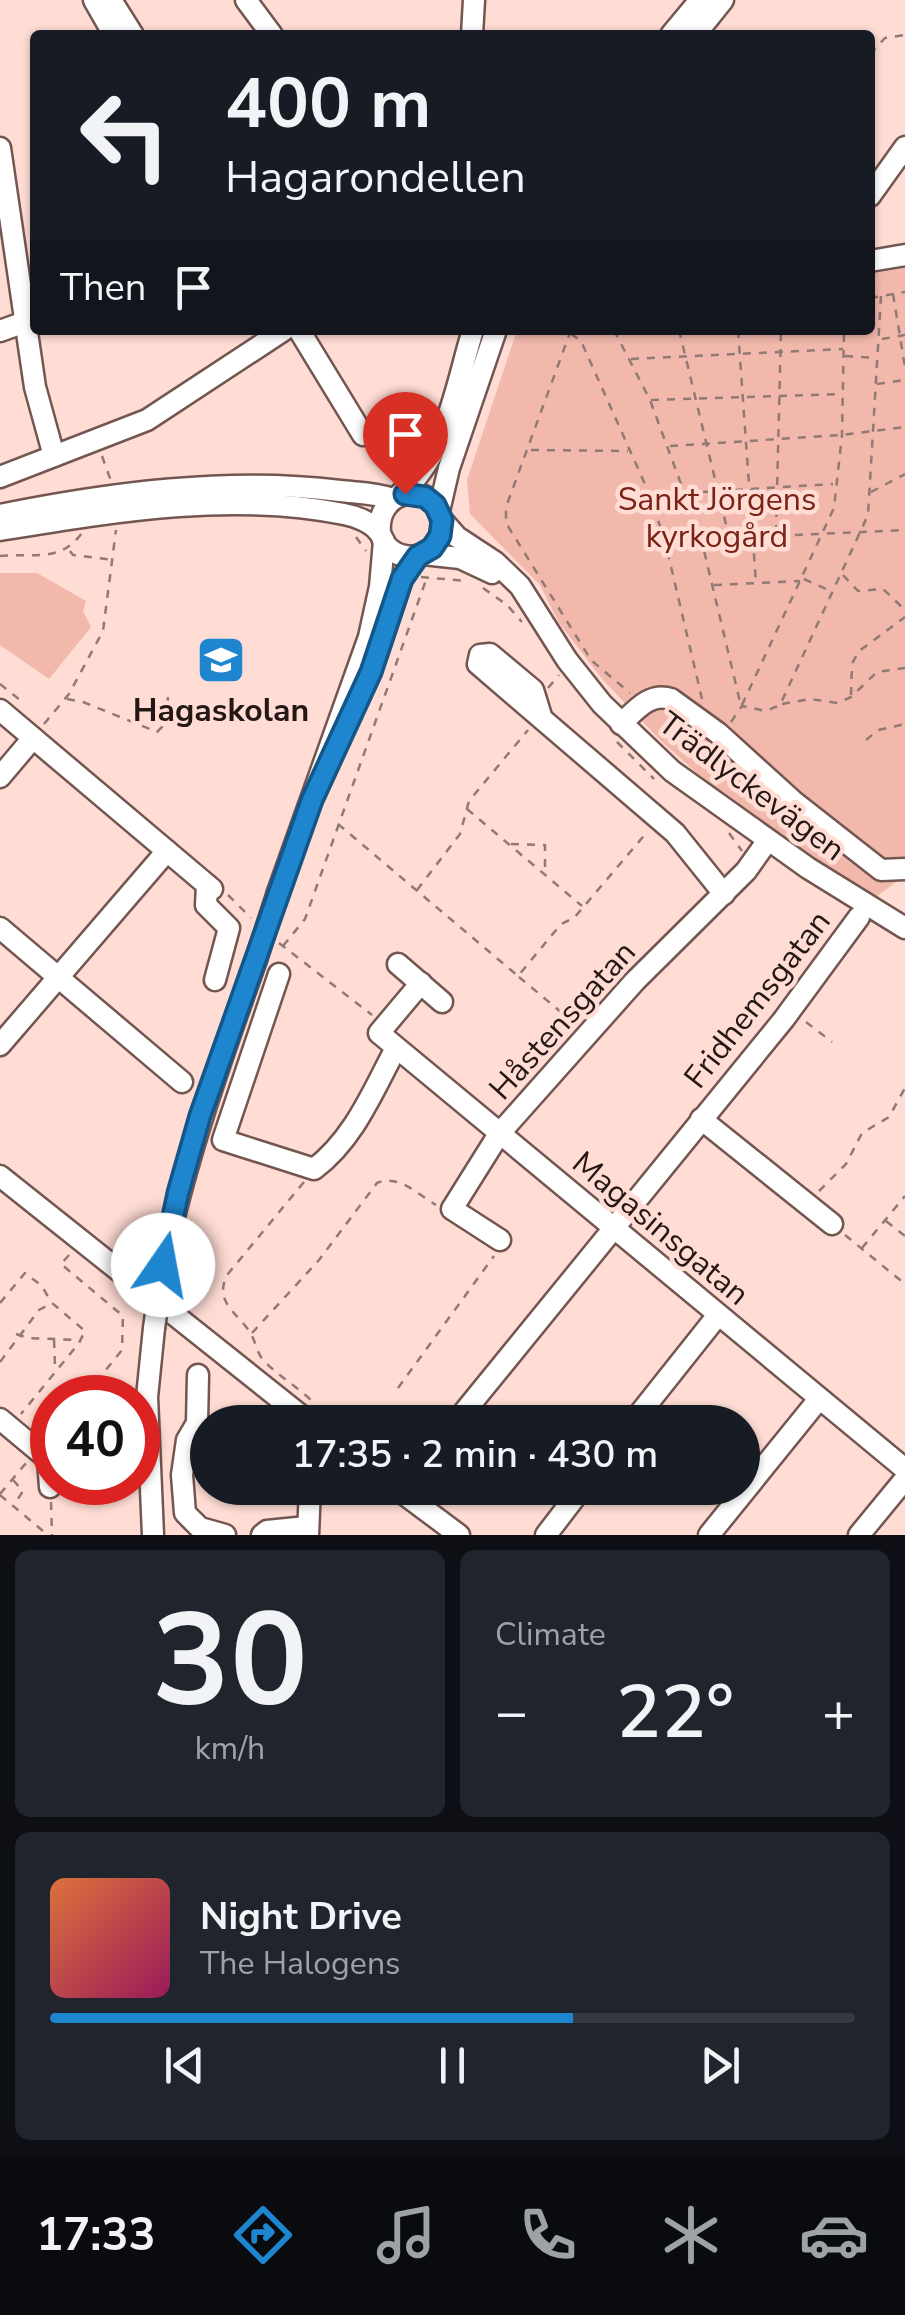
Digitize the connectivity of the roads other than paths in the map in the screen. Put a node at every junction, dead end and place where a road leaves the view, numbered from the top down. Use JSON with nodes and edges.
{"nodes":[{"id":1,"x":94,"y":0,"type":"edge"},
{"id":2,"x":111,"y":0,"type":"edge"},
{"id":3,"x":246,"y":0,"type":"edge"},
{"id":4,"x":474,"y":0,"type":"edge"},
{"id":5,"x":700,"y":0,"type":"edge"},
{"id":6,"x":723,"y":0,"type":"edge"},
{"id":7,"x":111,"y":30,"type":"edge"},
{"id":8,"x":129,"y":30,"type":"edge"},
{"id":9,"x":268,"y":30,"type":"edge"},
{"id":10,"x":472,"y":30,"type":"edge"},
{"id":11,"x":675,"y":30,"type":"edge"},
{"id":12,"x":699,"y":30,"type":"edge"},
{"id":13,"x":905,"y":147,"type":"edge"},
{"id":14,"x":0,"y":148,"type":"edge"},
{"id":15,"x":875,"y":189,"type":"edge"},
{"id":16,"x":905,"y":255,"type":"edge"},
{"id":17,"x":8,"y":258,"type":"edge"},
{"id":18,"x":875,"y":260,"type":"edge"},
{"id":19,"x":27,"y":306,"type":"edge"},
{"id":20,"x":0,"y":331,"type":"edge"},
{"id":21,"x":276,"y":335,"type":"edge"},
{"id":22,"x":301,"y":335,"type":"edge"},
{"id":23,"x":470,"y":335,"type":"edge"},
{"id":24,"x":494,"y":335,"type":"edge"},
{"id":25,"x":362,"y":435,"type":"dead end"},
{"id":26,"x":54,"y":456,"type":"junction"},
{"id":27,"x":0,"y":477,"type":"edge"},
{"id":28,"x":396,"y":497,"type":"junction"},
{"id":29,"x":0,"y":515,"type":"edge"},
{"id":30,"x":440,"y":516,"type":"junction"},
{"id":31,"x":0,"y":530,"type":"edge"},
{"id":32,"x":382,"y":536,"type":"junction"},
{"id":33,"x":420,"y":555,"type":"junction"},
{"id":34,"x":544,"y":625,"type":"junction"},
{"id":35,"x":0,"y":710,"type":"edge"},
{"id":36,"x":541,"y":716,"type":"road end"},
{"id":37,"x":622,"y":724,"type":"junction"},
{"id":38,"x":33,"y":738,"type":"junction"},
{"id":39,"x":0,"y":777,"type":"edge"},
{"id":40,"x":312,"y":800,"type":"junction"},
{"id":41,"x":768,"y":840,"type":"junction"},
{"id":42,"x":167,"y":850,"type":"junction"},
{"id":43,"x":905,"y":868,"type":"edge"},
{"id":44,"x":724,"y":894,"type":"junction"},
{"id":45,"x":859,"y":917,"type":"dead end"},
{"id":46,"x":0,"y":928,"type":"edge"},
{"id":47,"x":905,"y":928,"type":"edge"},
{"id":48,"x":398,"y":964,"type":"dead end"},
{"id":49,"x":279,"y":974,"type":"dead end"},
{"id":50,"x":58,"y":978,"type":"junction"},
{"id":51,"x":215,"y":980,"type":"dead end"},
{"id":52,"x":421,"y":983,"type":"junction"},
{"id":53,"x":442,"y":1002,"type":"dead end"},
{"id":54,"x":3,"y":1036,"type":"edge"},
{"id":55,"x":396,"y":1048,"type":"junction"},
{"id":56,"x":182,"y":1082,"type":"dead end"},
{"id":57,"x":701,"y":1119,"type":"junction"},
{"id":58,"x":499,"y":1134,"type":"junction"},
{"id":59,"x":0,"y":1176,"type":"edge"},
{"id":60,"x":832,"y":1224,"type":"road end"},
{"id":61,"x":614,"y":1227,"type":"junction"},
{"id":62,"x":500,"y":1240,"type":"road end"},
{"id":63,"x":718,"y":1315,"type":"junction"},
{"id":64,"x":198,"y":1375,"type":"dead end"},
{"id":65,"x":819,"y":1399,"type":"junction"},
{"id":66,"x":296,"y":1405,"type":"edge"},
{"id":67,"x":470,"y":1405,"type":"edge"},
{"id":68,"x":646,"y":1405,"type":"edge"},
{"id":69,"x":5,"y":1423,"type":"edge"},
{"id":70,"x":30,"y":1443,"type":"edge"},
{"id":71,"x":905,"y":1469,"type":"edge"},
{"id":72,"x":905,"y":1478,"type":"edge"},
{"id":73,"x":309,"y":1505,"type":"edge"},
{"id":74,"x":420,"y":1505,"type":"edge"},
{"id":75,"x":569,"y":1505,"type":"edge"},
{"id":76,"x":308,"y":1531,"type":"edge"},
{"id":77,"x":452,"y":1533,"type":"edge"},
{"id":78,"x":153,"y":1535,"type":"edge"},
{"id":79,"x":225,"y":1535,"type":"edge"},
{"id":80,"x":262,"y":1535,"type":"edge"},
{"id":81,"x":546,"y":1535,"type":"edge"},
{"id":82,"x":710,"y":1535,"type":"edge"},
{"id":83,"x":859,"y":1535,"type":"edge"}],
"edges":[{"from":1,"to":7,"type":"street"},
{"from":2,"to":8,"type":"street"},
{"from":3,"to":9,"type":"street"},
{"from":4,"to":10,"type":"street"},
{"from":5,"to":11,"type":"street"},
{"from":6,"to":12,"type":"street"},
{"from":13,"to":15,"type":"street"},
{"from":14,"to":17,"type":"street"},
{"from":16,"to":18,"type":"street"},
{"from":17,"to":19,"type":"street"},
{"from":19,"to":20,"type":"street"},
{"from":19,"to":26,"type":"street"},
{"from":21,"to":26,"type":"street"},
{"from":22,"to":25,"type":"street"},
{"from":23,"to":28,"type":"street"},
{"from":24,"to":30,"type":"street"},
{"from":26,"to":27,"type":"street"},
{"from":28,"to":29,"type":"street"},
{"from":28,"to":30,"type":"street"},
{"from":28,"to":32,"type":"street"},
{"from":30,"to":33,"type":"street"},
{"from":30,"to":34,"type":"street","name":"Trädlyckevägen"},
{"from":31,"to":32,"type":"street"},
{"from":32,"to":33,"type":"street"},
{"from":32,"to":40,"type":"street"},
{"from":33,"to":34,"type":"street","name":"Trädlyckevägen"},
{"from":33,"to":40,"type":"street"},
{"from":34,"to":37,"type":"street","name":"Trädlyckevägen"},
{"from":35,"to":38,"type":"street"},
{"from":36,"to":44,"type":"street"},
{"from":37,"to":41,"type":"street","name":"Trädlyckevägen"},
{"from":37,"to":43,"type":"street"},
{"from":38,"to":39,"type":"street"},
{"from":38,"to":42,"type":"street"},
{"from":40,"to":78,"type":"street","bridge":true},
{"from":41,"to":44,"type":"street","name":"Håstensgatan"},
{"from":41,"to":47,"type":"street","name":"Trädlyckevägen"},
{"from":42,"to":50,"type":"street"},
{"from":42,"to":51,"type":"street"},
{"from":44,"to":58,"type":"street","name":"Håstensgatan"},
{"from":45,"to":57,"type":"street","name":"Fridhemsgatan"},
{"from":46,"to":50,"type":"street"},
{"from":48,"to":52,"type":"street"},
{"from":49,"to":55,"type":"street"},
{"from":50,"to":54,"type":"street"},
{"from":50,"to":56,"type":"street"},
{"from":52,"to":53,"type":"street"},
{"from":52,"to":55,"type":"street","name":"Magasinsgatan"},
{"from":55,"to":58,"type":"street","name":"Magasinsgatan"},
{"from":57,"to":60,"type":"street","name":"Fridhemsgatan"},
{"from":57,"to":61,"type":"street","name":"Fridhemsgatan"},
{"from":58,"to":61,"type":"street","name":"Magasinsgatan"},
{"from":58,"to":62,"type":"street","name":"Håstensgatan"},
{"from":59,"to":66,"type":"street"},
{"from":61,"to":63,"type":"street","name":"Magasinsgatan"},
{"from":61,"to":67,"type":"street","name":"Fridhemsgatan"},
{"from":63,"to":65,"type":"street","name":"Magasinsgatan"},
{"from":63,"to":68,"type":"street"},
{"from":64,"to":79,"type":"street"},
{"from":65,"to":71,"type":"street","name":"Magasinsgatan"},
{"from":65,"to":82,"type":"street"},
{"from":69,"to":70,"type":"street"},
{"from":72,"to":83,"type":"street"},
{"from":73,"to":76,"type":"street"},
{"from":74,"to":77,"type":"street"},
{"from":75,"to":81,"type":"street"},
{"from":76,"to":80,"type":"street"}]}
